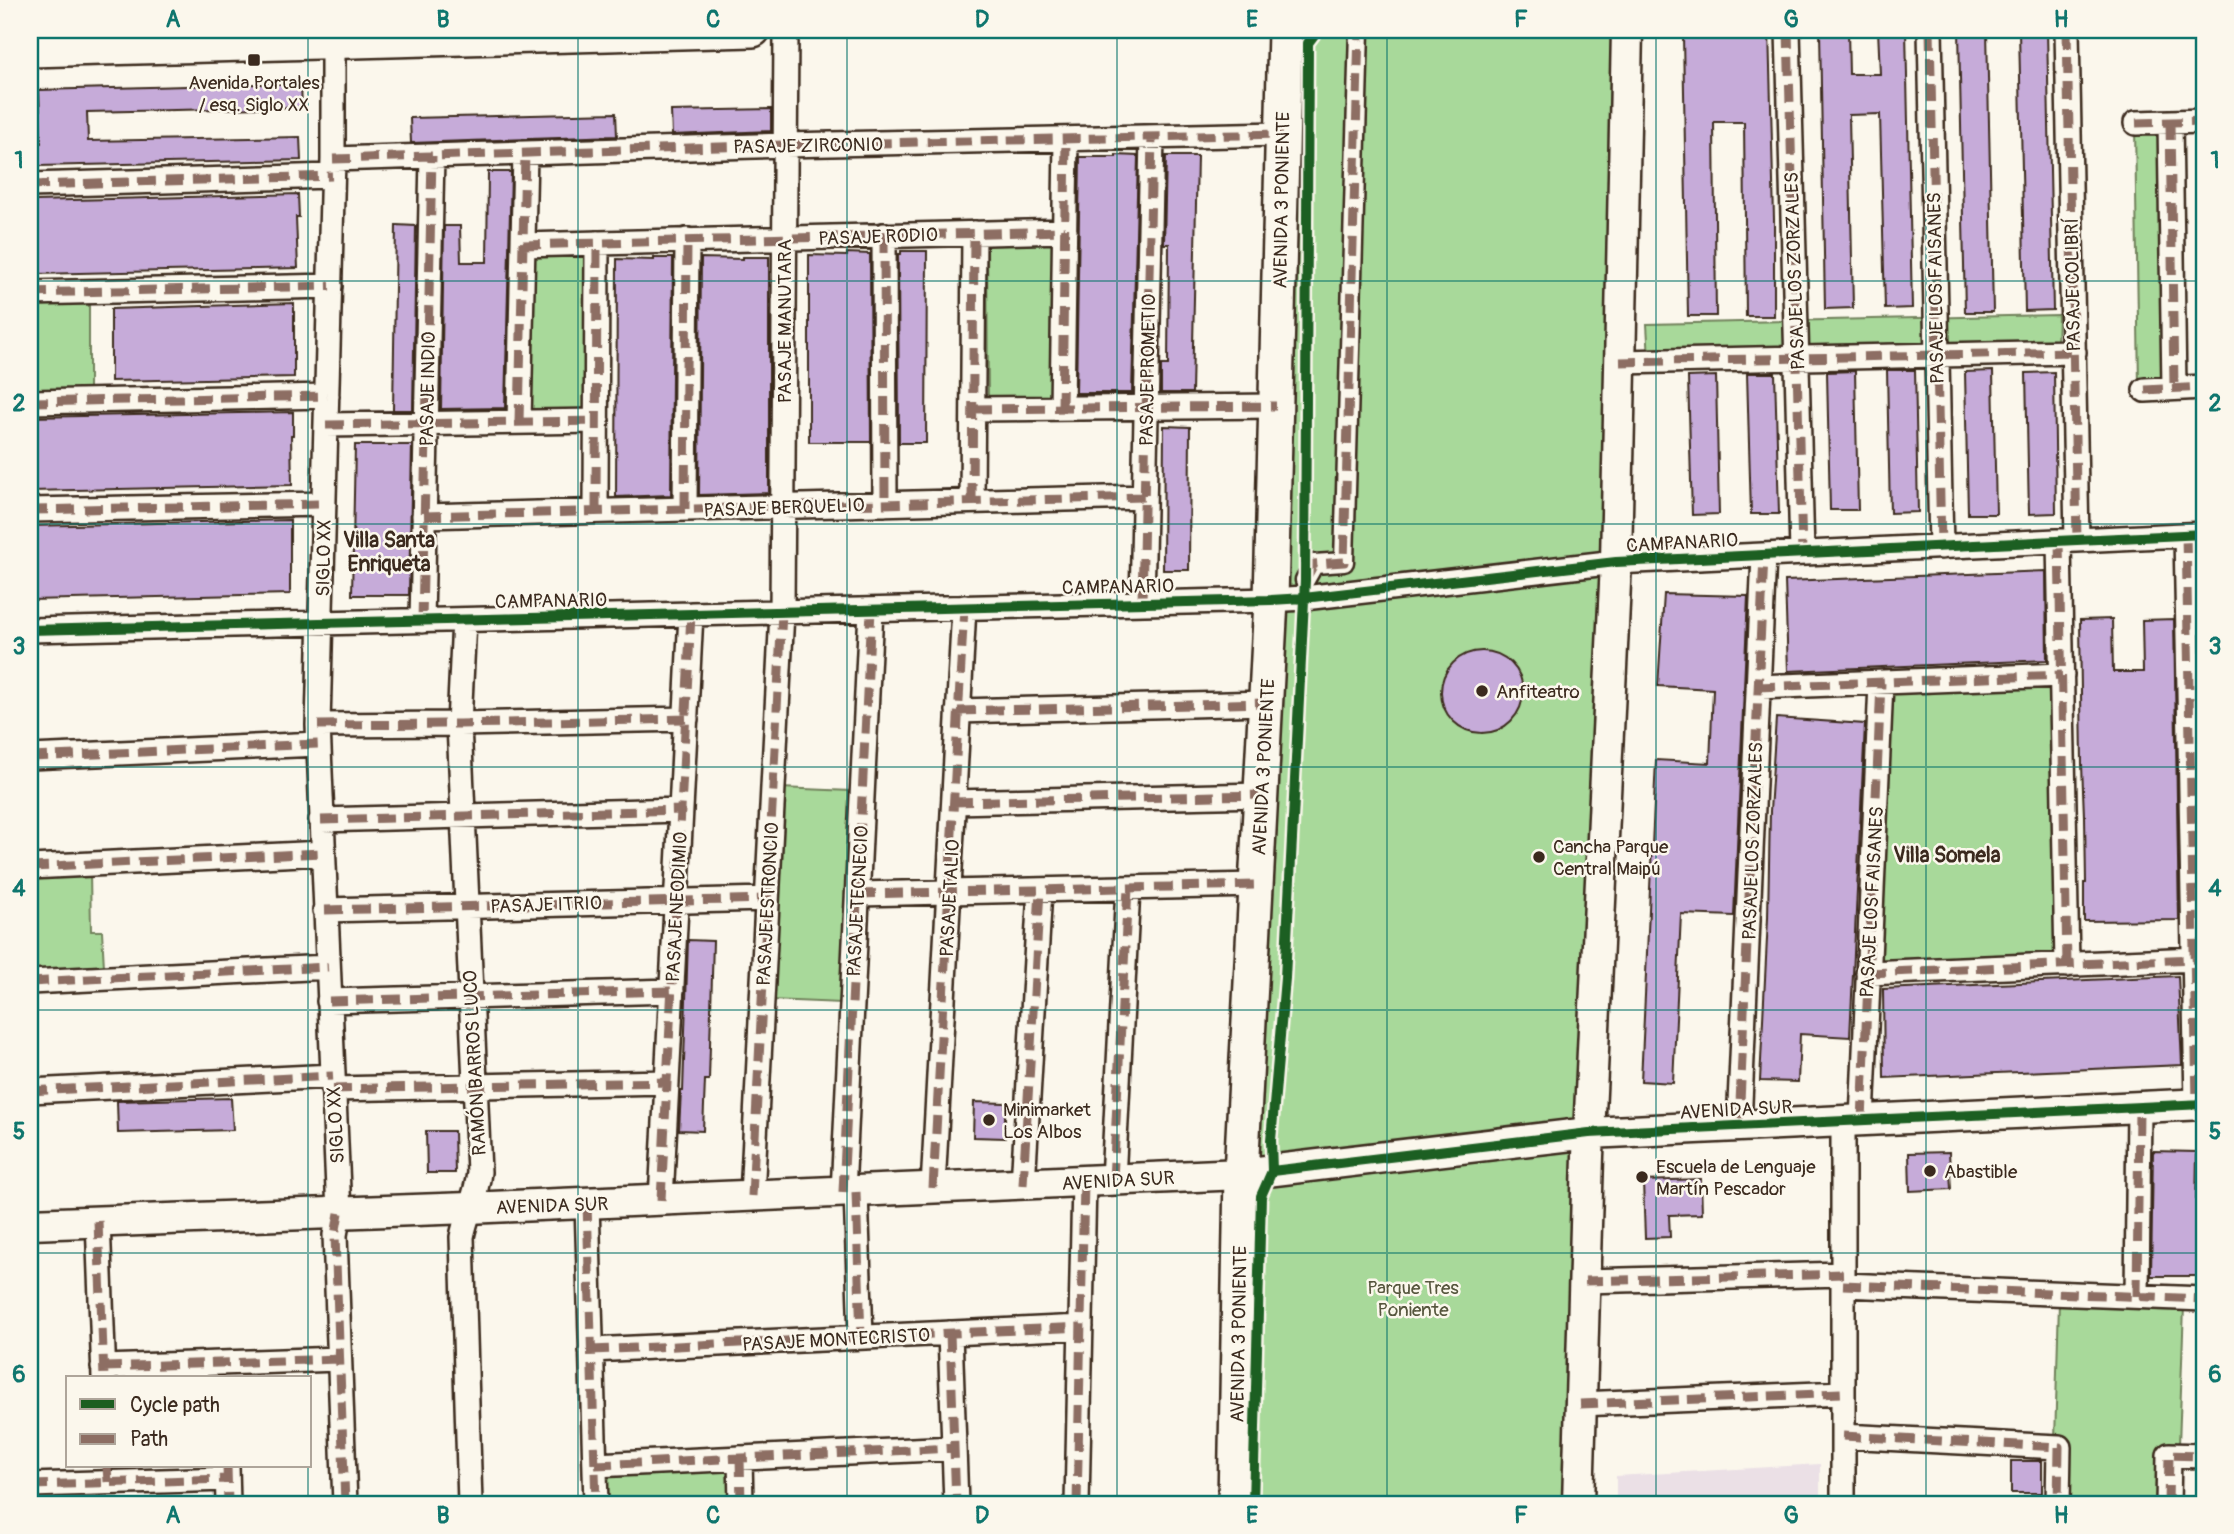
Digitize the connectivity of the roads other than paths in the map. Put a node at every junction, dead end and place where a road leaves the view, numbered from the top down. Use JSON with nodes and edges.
{"nodes":[{"id":1,"x":753,"y":30,"type":"edge"},
{"id":2,"x":786,"y":30,"type":"edge"},
{"id":3,"x":1285,"y":30,"type":"edge"},
{"id":4,"x":1359,"y":30,"type":"edge"},
{"id":5,"x":1627,"y":30,"type":"edge"},
{"id":6,"x":1788,"y":30,"type":"edge"},
{"id":7,"x":1930,"y":30,"type":"edge"},
{"id":8,"x":2067,"y":30,"type":"edge"},
{"id":9,"x":624,"y":32,"type":"edge"},
{"id":10,"x":333,"y":35,"type":"edge"},
{"id":11,"x":30,"y":50,"type":"edge"},
{"id":12,"x":2204,"y":121,"type":"edge"},
{"id":13,"x":2170,"y":122,"type":"junction"},
{"id":14,"x":2136,"y":123,"type":"dead end"},
{"id":15,"x":1283,"y":134,"type":"junction"},
{"id":16,"x":1152,"y":137,"type":"junction"},
{"id":17,"x":1066,"y":139,"type":"junction"},
{"id":18,"x":785,"y":145,"type":"junction"},
{"id":19,"x":525,"y":153,"type":"junction"},
{"id":20,"x":432,"y":156,"type":"junction"},
{"id":21,"x":332,"y":168,"type":"junction"},
{"id":22,"x":30,"y":185,"type":"edge"},
{"id":23,"x":1065,"y":231,"type":"junction"},
{"id":24,"x":974,"y":233,"type":"junction"},
{"id":25,"x":884,"y":235,"type":"junction"},
{"id":26,"x":785,"y":238,"type":"junction"},
{"id":27,"x":687,"y":240,"type":"junction"},
{"id":28,"x":597,"y":243,"type":"junction"},
{"id":29,"x":523,"y":245,"type":"junction"},
{"id":30,"x":330,"y":286,"type":"junction"},
{"id":31,"x":30,"y":293,"type":"edge"},
{"id":32,"x":2074,"y":352,"type":"junction"},
{"id":33,"x":1937,"y":355,"type":"junction"},
{"id":34,"x":1797,"y":358,"type":"junction"},
{"id":35,"x":1620,"y":362,"type":"junction"},
{"id":36,"x":2204,"y":387,"type":"edge"},
{"id":37,"x":2175,"y":388,"type":"junction"},
{"id":38,"x":2145,"y":390,"type":"dead end"},
{"id":39,"x":327,"y":396,"type":"junction"},
{"id":40,"x":30,"y":402,"type":"edge"},
{"id":41,"x":1276,"y":406,"type":"junction"},
{"id":42,"x":1146,"y":407,"type":"junction"},
{"id":43,"x":1062,"y":408,"type":"junction"},
{"id":44,"x":973,"y":409,"type":"junction"},
{"id":45,"x":597,"y":421,"type":"junction"},
{"id":46,"x":519,"y":422,"type":"junction"},
{"id":47,"x":426,"y":423,"type":"junction"},
{"id":48,"x":326,"y":425,"type":"junction"},
{"id":49,"x":1144,"y":498,"type":"junction"},
{"id":50,"x":972,"y":502,"type":"junction"},
{"id":51,"x":324,"y":504,"type":"junction"},
{"id":52,"x":885,"y":504,"type":"junction"},
{"id":53,"x":783,"y":506,"type":"junction"},
{"id":54,"x":685,"y":509,"type":"junction"},
{"id":55,"x":30,"y":510,"type":"edge"},
{"id":56,"x":596,"y":511,"type":"junction"},
{"id":57,"x":424,"y":516,"type":"junction"},
{"id":58,"x":2195,"y":534,"type":"edge"},
{"id":59,"x":2068,"y":541,"type":"junction"},
{"id":60,"x":1941,"y":547,"type":"junction"},
{"id":61,"x":1802,"y":553,"type":"junction"},
{"id":62,"x":1764,"y":555,"type":"junction"},
{"id":63,"x":1616,"y":562,"type":"junction"},
{"id":64,"x":1305,"y":580,"type":"dead end"},
{"id":65,"x":1271,"y":600,"type":"junction"},
{"id":66,"x":1142,"y":603,"type":"junction"},
{"id":67,"x":964,"y":607,"type":"junction"},
{"id":68,"x":871,"y":610,"type":"junction"},
{"id":69,"x":782,"y":612,"type":"junction"},
{"id":70,"x":691,"y":614,"type":"junction"},
{"id":71,"x":464,"y":620,"type":"junction"},
{"id":72,"x":422,"y":621,"type":"junction"},
{"id":73,"x":321,"y":623,"type":"junction"},
{"id":74,"x":30,"y":631,"type":"edge"},
{"id":75,"x":2062,"y":675,"type":"junction"},
{"id":76,"x":1881,"y":683,"type":"junction"},
{"id":77,"x":1758,"y":687,"type":"junction"},
{"id":78,"x":1266,"y":703,"type":"junction"},
{"id":79,"x":958,"y":711,"type":"junction"},
{"id":80,"x":686,"y":719,"type":"junction"},
{"id":81,"x":459,"y":724,"type":"junction"},
{"id":82,"x":318,"y":735,"type":"junction"},
{"id":83,"x":30,"y":757,"type":"edge"},
{"id":84,"x":1262,"y":795,"type":"junction"},
{"id":85,"x":954,"y":802,"type":"junction"},
{"id":86,"x":681,"y":810,"type":"junction"},
{"id":87,"x":463,"y":816,"type":"junction"},
{"id":88,"x":321,"y":820,"type":"junction"},
{"id":89,"x":323,"y":853,"type":"junction"},
{"id":90,"x":30,"y":867,"type":"edge"},
{"id":91,"x":1257,"y":885,"type":"junction"},
{"id":92,"x":1128,"y":888,"type":"junction"},
{"id":93,"x":1040,"y":890,"type":"junction"},
{"id":94,"x":949,"y":893,"type":"junction"},
{"id":95,"x":858,"y":894,"type":"junction"},
{"id":96,"x":767,"y":899,"type":"junction"},
{"id":97,"x":677,"y":900,"type":"junction"},
{"id":98,"x":467,"y":906,"type":"junction"},
{"id":99,"x":325,"y":910,"type":"junction"},
{"id":100,"x":2195,"y":959,"type":"junction"},
{"id":101,"x":2067,"y":964,"type":"junction"},
{"id":102,"x":328,"y":967,"type":"junction"},
{"id":103,"x":1868,"y":973,"type":"junction"},
{"id":104,"x":30,"y":982,"type":"edge"},
{"id":105,"x":672,"y":990,"type":"junction"},
{"id":106,"x":471,"y":997,"type":"junction"},
{"id":107,"x":329,"y":1001,"type":"junction"},
{"id":108,"x":667,"y":1082,"type":"junction"},
{"id":109,"x":333,"y":1083,"type":"junction"},
{"id":110,"x":475,"y":1086,"type":"junction"},
{"id":111,"x":30,"y":1091,"type":"edge"},
{"id":112,"x":2201,"y":1104,"type":"edge"},
{"id":113,"x":2139,"y":1107,"type":"junction"},
{"id":114,"x":1852,"y":1121,"type":"junction"},
{"id":115,"x":1739,"y":1126,"type":"junction"},
{"id":116,"x":1589,"y":1133,"type":"junction"},
{"id":117,"x":1241,"y":1174,"type":"junction"},
{"id":118,"x":1099,"y":1181,"type":"junction"},
{"id":119,"x":1023,"y":1185,"type":"junction"},
{"id":120,"x":933,"y":1188,"type":"junction"},
{"id":121,"x":850,"y":1192,"type":"junction"},
{"id":122,"x":752,"y":1196,"type":"junction"},
{"id":123,"x":661,"y":1200,"type":"junction"},
{"id":124,"x":587,"y":1203,"type":"junction"},
{"id":125,"x":469,"y":1208,"type":"junction"},
{"id":126,"x":339,"y":1213,"type":"junction"},
{"id":127,"x":97,"y":1221,"type":"junction"},
{"id":128,"x":30,"y":1224,"type":"edge"},
{"id":129,"x":1843,"y":1280,"type":"junction"},
{"id":130,"x":1584,"y":1281,"type":"junction"},
{"id":131,"x":2137,"y":1296,"type":"junction"},
{"id":132,"x":2204,"y":1299,"type":"edge"},
{"id":133,"x":1081,"y":1327,"type":"junction"},
{"id":134,"x":950,"y":1333,"type":"junction"},
{"id":135,"x":861,"y":1337,"type":"junction"},
{"id":136,"x":591,"y":1350,"type":"junction"},
{"id":137,"x":339,"y":1359,"type":"junction"},
{"id":138,"x":224,"y":1371,"type":"edge"},
{"id":139,"x":104,"y":1373,"type":"edge"},
{"id":140,"x":1843,"y":1393,"type":"junction"},
{"id":141,"x":1580,"y":1405,"type":"junction"},
{"id":142,"x":1843,"y":1436,"type":"junction"},
{"id":143,"x":954,"y":1448,"type":"junction"},
{"id":144,"x":2204,"y":1456,"type":"edge"},
{"id":145,"x":740,"y":1458,"type":"junction"},
{"id":146,"x":595,"y":1465,"type":"junction"},
{"id":147,"x":227,"y":1472,"type":"edge"},
{"id":148,"x":108,"y":1474,"type":"edge"},
{"id":149,"x":30,"y":1485,"type":"edge"},
{"id":150,"x":228,"y":1504,"type":"edge"},
{"id":151,"x":345,"y":1504,"type":"edge"},
{"id":152,"x":470,"y":1504,"type":"edge"},
{"id":153,"x":596,"y":1504,"type":"edge"},
{"id":154,"x":741,"y":1504,"type":"edge"},
{"id":155,"x":956,"y":1504,"type":"edge"},
{"id":156,"x":1077,"y":1504,"type":"edge"},
{"id":157,"x":1235,"y":1504,"type":"edge"},
{"id":158,"x":1578,"y":1504,"type":"edge"},
{"id":159,"x":1843,"y":1504,"type":"edge"},
{"id":160,"x":2059,"y":1504,"type":"edge"},
{"id":161,"x":2168,"y":1504,"type":"edge"}],
"edges":[{"from":1,"to":9,"type":"main road"},
{"from":2,"to":18,"type":"street","name":"PASAJE MANUTARA"},
{"from":3,"to":15,"type":"main road","name":"AVENIDA 3 PONIENTE"},
{"from":4,"to":64,"type":"street"},
{"from":5,"to":35,"type":"street"},
{"from":6,"to":34,"type":"street","name":"PASAJE LOS ZORZALES"},
{"from":7,"to":33,"type":"street","name":"PASAJE LOS FAISANES"},
{"from":8,"to":32,"type":"street","name":"PASAJE COLIBRÍ"},
{"from":9,"to":10,"type":"main road"},
{"from":10,"to":11,"type":"main road"},
{"from":10,"to":21,"type":"street","name":"SIGLO XX"},
{"from":12,"to":13,"type":"street"},
{"from":13,"to":14,"type":"street"},
{"from":13,"to":37,"type":"street"},
{"from":15,"to":16,"type":"street","name":"PASAJE ZIRCONIO"},
{"from":15,"to":41,"type":"main road","name":"AVENIDA 3 PONIENTE"},
{"from":16,"to":17,"type":"street","name":"PASAJE ZIRCONIO"},
{"from":16,"to":42,"type":"street","name":"PASAJE PROMETIO"},
{"from":17,"to":18,"type":"street","name":"PASAJE ZIRCONIO"},
{"from":17,"to":23,"type":"street"},
{"from":18,"to":19,"type":"street","name":"PASAJE ZIRCONIO"},
{"from":18,"to":26,"type":"street","name":"PASAJE MANUTARA"},
{"from":19,"to":20,"type":"street","name":"PASAJE ZIRCONIO"},
{"from":19,"to":29,"type":"street"},
{"from":20,"to":21,"type":"street","name":"PASAJE ZIRCONIO"},
{"from":20,"to":47,"type":"street","name":"PASAJE INDIO"},
{"from":21,"to":22,"type":"street","name":"PASAJE ZIRCONIO"},
{"from":21,"to":30,"type":"street","name":"SIGLO XX"},
{"from":23,"to":24,"type":"street","name":"PASAJE RODIO"},
{"from":23,"to":43,"type":"street"},
{"from":24,"to":25,"type":"street","name":"PASAJE RODIO"},
{"from":24,"to":44,"type":"street"},
{"from":25,"to":26,"type":"street","name":"PASAJE RODIO"},
{"from":25,"to":52,"type":"street"},
{"from":26,"to":27,"type":"street","name":"PASAJE RODIO"},
{"from":26,"to":53,"type":"street","name":"PASAJE MANUTARA"},
{"from":27,"to":28,"type":"street","name":"PASAJE RODIO"},
{"from":27,"to":54,"type":"street"},
{"from":28,"to":29,"type":"street","name":"PASAJE RODIO"},
{"from":28,"to":45,"type":"street"},
{"from":29,"to":46,"type":"street"},
{"from":30,"to":31,"type":"street"},
{"from":30,"to":39,"type":"street","name":"SIGLO XX"},
{"from":32,"to":33,"type":"street"},
{"from":32,"to":59,"type":"street","name":"PASAJE COLIBRÍ"},
{"from":33,"to":34,"type":"street"},
{"from":33,"to":60,"type":"street","name":"PASAJE LOS FAISANES"},
{"from":34,"to":35,"type":"street"},
{"from":34,"to":61,"type":"street","name":"PASAJE LOS ZORZALES"},
{"from":35,"to":63,"type":"street"},
{"from":36,"to":37,"type":"street"},
{"from":37,"to":38,"type":"street"},
{"from":39,"to":40,"type":"street"},
{"from":39,"to":48,"type":"street","name":"SIGLO XX"},
{"from":41,"to":42,"type":"street"},
{"from":41,"to":65,"type":"main road","name":"AVENIDA 3 PONIENTE"},
{"from":42,"to":43,"type":"street"},
{"from":42,"to":49,"type":"street","name":"PASAJE PROMETIO"},
{"from":43,"to":44,"type":"street"},
{"from":44,"to":50,"type":"street"},
{"from":45,"to":46,"type":"street"},
{"from":45,"to":56,"type":"street"},
{"from":46,"to":47,"type":"street"},
{"from":47,"to":48,"type":"street"},
{"from":47,"to":57,"type":"street","name":"PASAJE INDIO"},
{"from":48,"to":51,"type":"street","name":"SIGLO XX"},
{"from":49,"to":50,"type":"street","name":"PASAJE BERQUELIO"},
{"from":49,"to":66,"type":"street","name":"PASAJE PROMETIO"},
{"from":50,"to":52,"type":"street","name":"PASAJE BERQUELIO"},
{"from":51,"to":55,"type":"street"},
{"from":51,"to":73,"type":"street","name":"SIGLO XX"},
{"from":52,"to":53,"type":"street","name":"PASAJE BERQUELIO"},
{"from":53,"to":54,"type":"street","name":"PASAJE BERQUELIO"},
{"from":53,"to":69,"type":"street","name":"PASAJE MANUTARA"},
{"from":54,"to":56,"type":"street","name":"PASAJE BERQUELIO"},
{"from":56,"to":57,"type":"street","name":"PASAJE BERQUELIO"},
{"from":57,"to":72,"type":"street","name":"PASAJE INDIO"},
{"from":58,"to":59,"type":"street","name":"CAMPANARIO"},
{"from":58,"to":100,"type":"street"},
{"from":59,"to":60,"type":"street","name":"CAMPANARIO"},
{"from":59,"to":75,"type":"street","name":"PASAJE COLIBRÍ"},
{"from":60,"to":61,"type":"street","name":"CAMPANARIO"},
{"from":61,"to":62,"type":"street","name":"CAMPANARIO"},
{"from":62,"to":63,"type":"street","name":"CAMPANARIO"},
{"from":62,"to":77,"type":"street","name":"PASAJE LOS ZORZALES"},
{"from":63,"to":65,"type":"street","name":"CAMPANARIO"},
{"from":63,"to":116,"type":"street"},
{"from":65,"to":66,"type":"street","name":"CAMPANARIO"},
{"from":65,"to":78,"type":"main road","name":"AVENIDA 3 PONIENTE"},
{"from":66,"to":67,"type":"street","name":"CAMPANARIO"},
{"from":67,"to":68,"type":"street","name":"CAMPANARIO"},
{"from":67,"to":79,"type":"street","name":"PASAJE TALIO"},
{"from":68,"to":69,"type":"street","name":"CAMPANARIO"},
{"from":68,"to":95,"type":"street","name":"PASAJE TECNECIO"},
{"from":69,"to":70,"type":"street","name":"CAMPANARIO"},
{"from":69,"to":96,"type":"street","name":"PASAJE ESTRONCIO"},
{"from":70,"to":71,"type":"street","name":"CAMPANARIO"},
{"from":70,"to":80,"type":"street","name":"PASAJE NEODIMIO"},
{"from":71,"to":72,"type":"street","name":"CAMPANARIO"},
{"from":71,"to":81,"type":"street","name":"RAMÓN BARROS LUCO"},
{"from":72,"to":73,"type":"street","name":"CAMPANARIO"},
{"from":73,"to":74,"type":"street","name":"CAMPANARIO"},
{"from":73,"to":82,"type":"street","name":"SIGLO XX"},
{"from":75,"to":76,"type":"street"},
{"from":75,"to":101,"type":"street","name":"PASAJE COLIBRÍ"},
{"from":76,"to":77,"type":"street"},
{"from":76,"to":103,"type":"street","name":"PASAJE LOS FAISANES"},
{"from":77,"to":115,"type":"street","name":"PASAJE LOS ZORZALES"},
{"from":78,"to":79,"type":"street"},
{"from":78,"to":84,"type":"main road","name":"AVENIDA 3 PONIENTE"},
{"from":79,"to":85,"type":"street","name":"PASAJE TALIO"},
{"from":80,"to":81,"type":"street"},
{"from":80,"to":86,"type":"street","name":"PASAJE NEODIMIO"},
{"from":81,"to":82,"type":"street"},
{"from":81,"to":87,"type":"street","name":"RAMÓN BARROS LUCO"},
{"from":82,"to":83,"type":"street"},
{"from":82,"to":88,"type":"street","name":"SIGLO XX"},
{"from":84,"to":85,"type":"street"},
{"from":84,"to":91,"type":"main road","name":"AVENIDA 3 PONIENTE"},
{"from":85,"to":94,"type":"street","name":"PASAJE TALIO"},
{"from":86,"to":87,"type":"street"},
{"from":86,"to":97,"type":"street","name":"PASAJE NEODIMIO"},
{"from":87,"to":88,"type":"street"},
{"from":87,"to":98,"type":"street","name":"RAMÓN BARROS LUCO"},
{"from":88,"to":89,"type":"street","name":"SIGLO XX"},
{"from":89,"to":90,"type":"street"},
{"from":89,"to":99,"type":"street","name":"SIGLO XX"},
{"from":91,"to":92,"type":"street"},
{"from":91,"to":117,"type":"main road","name":"AVENIDA 3 PONIENTE"},
{"from":92,"to":93,"type":"street"},
{"from":92,"to":118,"type":"street"},
{"from":93,"to":94,"type":"street"},
{"from":93,"to":119,"type":"street"},
{"from":94,"to":95,"type":"street"},
{"from":94,"to":120,"type":"street","name":"PASAJE TALIO"},
{"from":95,"to":121,"type":"street","name":"PASAJE TECNECIO"},
{"from":96,"to":97,"type":"street","name":"PASAJE ITRIO"},
{"from":96,"to":122,"type":"street","name":"PASAJE ESTRONCIO"},
{"from":97,"to":98,"type":"street","name":"PASAJE ITRIO"},
{"from":97,"to":105,"type":"street","name":"PASAJE NEODIMIO"},
{"from":98,"to":99,"type":"street","name":"PASAJE ITRIO"},
{"from":98,"to":106,"type":"street","name":"RAMÓN BARROS LUCO"},
{"from":99,"to":102,"type":"street","name":"SIGLO XX"},
{"from":100,"to":101,"type":"street"},
{"from":100,"to":112,"type":"street"},
{"from":101,"to":103,"type":"street"},
{"from":102,"to":104,"type":"street"},
{"from":102,"to":107,"type":"street","name":"SIGLO XX"},
{"from":103,"to":114,"type":"street","name":"PASAJE LOS FAISANES"},
{"from":105,"to":106,"type":"street"},
{"from":105,"to":108,"type":"street","name":"PASAJE NEODIMIO"},
{"from":106,"to":107,"type":"street"},
{"from":106,"to":110,"type":"street","name":"RAMÓN BARROS LUCO"},
{"from":107,"to":109,"type":"street","name":"SIGLO XX"},
{"from":108,"to":110,"type":"street"},
{"from":108,"to":123,"type":"street","name":"PASAJE NEODIMIO"},
{"from":109,"to":110,"type":"street"},
{"from":109,"to":111,"type":"street"},
{"from":109,"to":126,"type":"street","name":"SIGLO XX"},
{"from":110,"to":125,"type":"street","name":"RAMÓN BARROS LUCO"},
{"from":112,"to":113,"type":"street","name":"AVENIDA SUR"},
{"from":113,"to":114,"type":"street","name":"AVENIDA SUR"},
{"from":113,"to":131,"type":"street"},
{"from":114,"to":115,"type":"street","name":"AVENIDA SUR"},
{"from":114,"to":129,"type":"street","name":"PASAJE LOS FAISANES"},
{"from":115,"to":116,"type":"street","name":"AVENIDA SUR"},
{"from":116,"to":117,"type":"street","name":"AVENIDA SUR"},
{"from":116,"to":130,"type":"street"},
{"from":117,"to":118,"type":"street","name":"AVENIDA SUR"},
{"from":117,"to":157,"type":"main road","name":"AVENIDA 3 PONIENTE"},
{"from":118,"to":119,"type":"street","name":"AVENIDA SUR"},
{"from":118,"to":133,"type":"street"},
{"from":119,"to":120,"type":"street","name":"AVENIDA SUR"},
{"from":120,"to":121,"type":"street","name":"AVENIDA SUR"},
{"from":121,"to":122,"type":"street","name":"AVENIDA SUR"},
{"from":121,"to":135,"type":"street","name":"PASAJE TECNECIO"},
{"from":122,"to":123,"type":"street","name":"AVENIDA SUR"},
{"from":123,"to":124,"type":"street","name":"AVENIDA SUR"},
{"from":124,"to":125,"type":"street","name":"AVENIDA SUR"},
{"from":124,"to":136,"type":"street"},
{"from":125,"to":126,"type":"street","name":"AVENIDA SUR"},
{"from":125,"to":152,"type":"street","name":"RAMÓN BARROS LUCO"},
{"from":126,"to":127,"type":"street","name":"AVENIDA SUR"},
{"from":126,"to":137,"type":"street","name":"SIGLO XX"},
{"from":127,"to":128,"type":"street","name":"AVENIDA SUR"},
{"from":127,"to":139,"type":"street"},
{"from":129,"to":130,"type":"street"},
{"from":129,"to":131,"type":"street"},
{"from":129,"to":140,"type":"street","name":"PASAJE LOS FAISANES"},
{"from":130,"to":141,"type":"street"},
{"from":131,"to":132,"type":"street"},
{"from":133,"to":134,"type":"street","name":"PASAJE MONTECRISTO"},
{"from":133,"to":156,"type":"street"},
{"from":134,"to":135,"type":"street","name":"PASAJE MONTECRISTO"},
{"from":134,"to":143,"type":"street"},
{"from":135,"to":136,"type":"street","name":"PASAJE MONTECRISTO"},
{"from":136,"to":146,"type":"street"},
{"from":137,"to":138,"type":"street"},
{"from":137,"to":151,"type":"street","name":"SIGLO XX"},
{"from":138,"to":139,"type":"street"},
{"from":140,"to":141,"type":"street"},
{"from":140,"to":142,"type":"street","name":"PASAJE LOS FAISANES"},
{"from":141,"to":158,"type":"street"},
{"from":142,"to":159,"type":"street","name":"PASAJE LOS FAISANES"},
{"from":142,"to":160,"type":"street"},
{"from":143,"to":145,"type":"street"},
{"from":143,"to":155,"type":"street"},
{"from":144,"to":161,"type":"street"},
{"from":145,"to":146,"type":"street"},
{"from":145,"to":154,"type":"street"},
{"from":146,"to":153,"type":"street"},
{"from":147,"to":148,"type":"street"},
{"from":147,"to":150,"type":"street"},
{"from":148,"to":149,"type":"street"}]}
